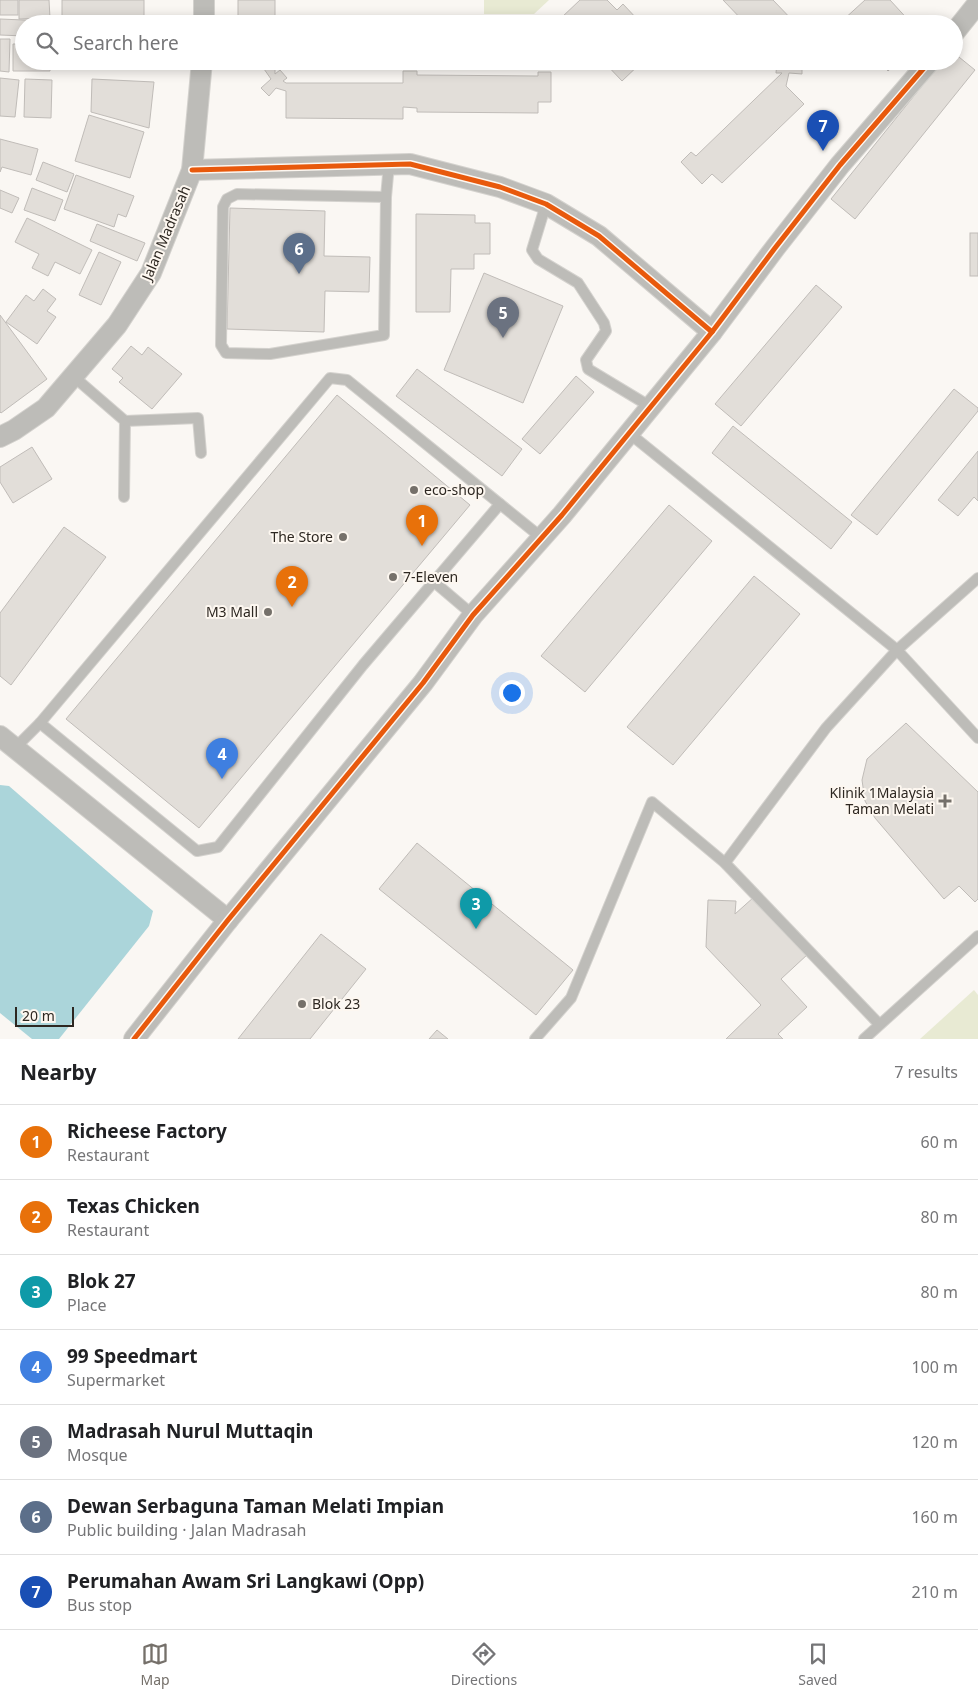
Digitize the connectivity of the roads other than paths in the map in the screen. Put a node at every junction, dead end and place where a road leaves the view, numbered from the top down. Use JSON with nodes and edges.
{"nodes":[{"id":1,"x":204,"y":0,"type":"edge"},
{"id":2,"x":978,"y":3,"type":"edge"},
{"id":3,"x":204,"y":15,"type":"edge"},
{"id":4,"x":963,"y":22,"type":"edge"},
{"id":5,"x":201,"y":70,"type":"edge"},
{"id":6,"x":922,"y":70,"type":"edge"},
{"id":7,"x":389,"y":164,"type":"junction"},
{"id":8,"x":192,"y":170,"type":"junction"},
{"id":9,"x":386,"y":196,"type":"junction"},
{"id":10,"x":546,"y":204,"type":"junction"},
{"id":11,"x":712,"y":332,"type":"junction"},
{"id":12,"x":73,"y":376,"type":"junction"},
{"id":13,"x":650,"y":406,"type":"junction"},
{"id":14,"x":125,"y":420,"type":"junction"},
{"id":15,"x":629,"y":433,"type":"junction"},
{"id":16,"x":0,"y":437,"type":"edge"},
{"id":17,"x":201,"y":453,"type":"dead end"},
{"id":18,"x":124,"y":497,"type":"dead end"},
{"id":19,"x":500,"y":504,"type":"junction"},
{"id":20,"x":542,"y":538,"type":"junction"},
{"id":21,"x":978,"y":578,"type":"edge"},
{"id":22,"x":433,"y":581,"type":"junction"},
{"id":23,"x":473,"y":615,"type":"junction"},
{"id":24,"x":897,"y":650,"type":"junction"},
{"id":25,"x":40,"y":723,"type":"junction"},
{"id":26,"x":978,"y":738,"type":"edge"},
{"id":27,"x":8,"y":742,"type":"edge"},
{"id":28,"x":725,"y":863,"type":"junction"},
{"id":29,"x":228,"y":920,"type":"junction"},
{"id":30,"x":978,"y":936,"type":"edge"},
{"id":31,"x":879,"y":1024,"type":"junction"},
{"id":32,"x":134,"y":1039,"type":"edge"},
{"id":33,"x":535,"y":1039,"type":"edge"},
{"id":34,"x":864,"y":1039,"type":"edge"}],
"edges":[{"from":1,"to":3,"type":"street"},
{"from":2,"to":4,"type":"street"},
{"from":5,"to":8,"type":"street","name":"Jalan Madrasah"},
{"from":6,"to":11,"type":"street"},
{"from":7,"to":8,"type":"street"},
{"from":7,"to":9,"type":"lane"},
{"from":7,"to":10,"type":"street"},
{"from":8,"to":12,"type":"street","name":"Jalan Madrasah"},
{"from":9,"to":9,"type":"lane"},
{"from":10,"to":11,"type":"street"},
{"from":10,"to":13,"type":"lane"},
{"from":11,"to":13,"type":"street"},
{"from":12,"to":14,"type":"lane"},
{"from":12,"to":16,"type":"street","name":"Jalan Madrasah"},
{"from":13,"to":15,"type":"street"},
{"from":14,"to":17,"type":"lane"},
{"from":14,"to":18,"type":"lane"},
{"from":15,"to":20,"type":"street"},
{"from":15,"to":24,"type":"lane"},
{"from":19,"to":20,"type":"lane"},
{"from":19,"to":22,"type":"lane"},
{"from":19,"to":25,"type":"lane"},
{"from":20,"to":23,"type":"street"},
{"from":21,"to":24,"type":"lane"},
{"from":22,"to":23,"type":"lane"},
{"from":22,"to":25,"type":"lane"},
{"from":23,"to":29,"type":"street"},
{"from":24,"to":26,"type":"lane"},
{"from":24,"to":28,"type":"lane"},
{"from":25,"to":27,"type":"lane"},
{"from":27,"to":29,"type":"street"},
{"from":28,"to":31,"type":"lane"},
{"from":28,"to":33,"type":"lane"},
{"from":29,"to":32,"type":"street"},
{"from":30,"to":31,"type":"lane"},
{"from":31,"to":34,"type":"lane"}]}
